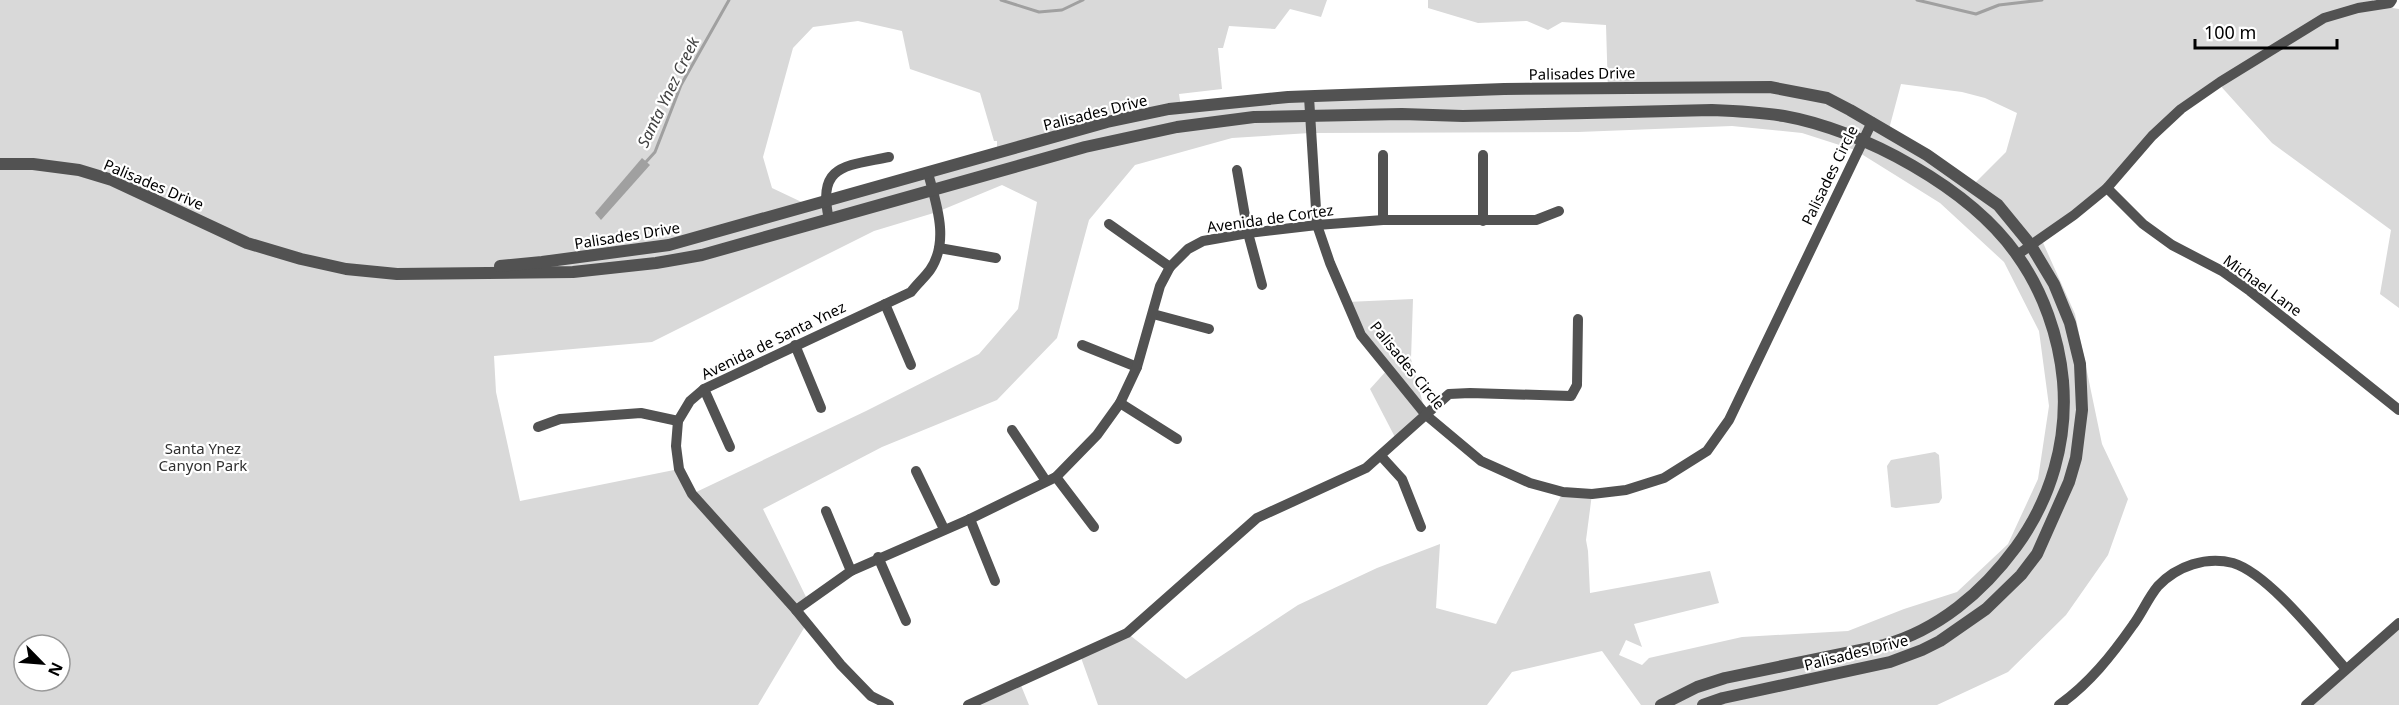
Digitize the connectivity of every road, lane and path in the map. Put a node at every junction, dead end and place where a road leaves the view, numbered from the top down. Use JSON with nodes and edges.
{"nodes":[{"id":1,"x":2396,"y":2,"type":"edge"},
{"id":2,"x":2369,"y":3,"type":"edge"},
{"id":3,"x":1309,"y":97,"type":"junction"},
{"id":4,"x":1174,"y":109,"type":"junction"},
{"id":5,"x":1309,"y":117,"type":"junction"},
{"id":6,"x":1872,"y":122,"type":"junction"},
{"id":7,"x":1177,"y":127,"type":"junction"},
{"id":8,"x":1861,"y":141,"type":"junction"},
{"id":9,"x":1383,"y":154,"type":"dead end"},
{"id":10,"x":1483,"y":155,"type":"dead end"},
{"id":11,"x":889,"y":157,"type":"dead end"},
{"id":12,"x":0,"y":164,"type":"edge"},
{"id":13,"x":1237,"y":170,"type":"dead end"},
{"id":14,"x":928,"y":173,"type":"junction"},
{"id":15,"x":2107,"y":188,"type":"junction"},
{"id":16,"x":933,"y":191,"type":"junction"},
{"id":17,"x":825,"y":202,"type":"junction"},
{"id":18,"x":1559,"y":211,"type":"dead end"},
{"id":19,"x":829,"y":219,"type":"junction"},
{"id":20,"x":1383,"y":220,"type":"junction"},
{"id":21,"x":1483,"y":221,"type":"junction"},
{"id":22,"x":1109,"y":224,"type":"dead end"},
{"id":23,"x":1317,"y":225,"type":"junction"},
{"id":24,"x":1248,"y":233,"type":"junction"},
{"id":25,"x":2030,"y":244,"type":"junction"},
{"id":26,"x":939,"y":248,"type":"junction"},
{"id":27,"x":2018,"y":255,"type":"junction"},
{"id":28,"x":996,"y":258,"type":"dead end"},
{"id":29,"x":1170,"y":267,"type":"junction"},
{"id":30,"x":397,"y":274,"type":"junction"},
{"id":31,"x":1262,"y":285,"type":"dead end"},
{"id":32,"x":885,"y":304,"type":"junction"},
{"id":33,"x":1153,"y":314,"type":"junction"},
{"id":34,"x":1578,"y":320,"type":"dead end"},
{"id":35,"x":1209,"y":329,"type":"dead end"},
{"id":36,"x":795,"y":345,"type":"junction"},
{"id":37,"x":1082,"y":345,"type":"dead end"},
{"id":38,"x":911,"y":365,"type":"dead end"},
{"id":39,"x":1137,"y":367,"type":"junction"},
{"id":40,"x":704,"y":389,"type":"junction"},
{"id":41,"x":1120,"y":403,"type":"junction"},
{"id":42,"x":821,"y":408,"type":"dead end"},
{"id":43,"x":2399,"y":410,"type":"edge"},
{"id":44,"x":1426,"y":416,"type":"junction"},
{"id":45,"x":678,"y":421,"type":"junction"},
{"id":46,"x":538,"y":427,"type":"dead end"},
{"id":47,"x":1012,"y":430,"type":"dead end"},
{"id":48,"x":1177,"y":439,"type":"dead end"},
{"id":49,"x":730,"y":447,"type":"dead end"},
{"id":50,"x":1381,"y":456,"type":"junction"},
{"id":51,"x":916,"y":471,"type":"dead end"},
{"id":52,"x":1051,"y":479,"type":"junction"},
{"id":53,"x":825,"y":511,"type":"dead end"},
{"id":54,"x":970,"y":519,"type":"junction"},
{"id":55,"x":1094,"y":527,"type":"dead end"},
{"id":56,"x":1421,"y":527,"type":"dead end"},
{"id":57,"x":944,"y":529,"type":"junction"},
{"id":58,"x":878,"y":557,"type":"junction"},
{"id":59,"x":851,"y":571,"type":"junction"},
{"id":60,"x":995,"y":581,"type":"dead end"},
{"id":61,"x":796,"y":610,"type":"junction"},
{"id":62,"x":906,"y":621,"type":"dead end"},
{"id":63,"x":2399,"y":623,"type":"edge"},
{"id":64,"x":2346,"y":669,"type":"junction"},
{"id":65,"x":868,"y":701,"type":"edge"},
{"id":66,"x":890,"y":705,"type":"edge"},
{"id":67,"x":968,"y":705,"type":"edge"},
{"id":68,"x":1661,"y":705,"type":"edge"},
{"id":69,"x":1703,"y":705,"type":"edge"},
{"id":70,"x":2059,"y":705,"type":"edge"},
{"id":71,"x":2306,"y":705,"type":"edge"}],
"edges":[{"from":1,"to":2,"type":"street"},
{"from":2,"to":15,"type":"street"},
{"from":3,"to":4,"type":"street","name":"Palisades Drive"},
{"from":3,"to":5,"type":"street","name":"Palisades Circle"},
{"from":3,"to":6,"type":"street","name":"Palisades Drive"},
{"from":4,"to":7,"type":"street"},
{"from":4,"to":14,"type":"street","name":"Palisades Drive"},
{"from":5,"to":7,"type":"street","name":"Palisades Drive"},
{"from":5,"to":8,"type":"street","name":"Palisades Drive"},
{"from":5,"to":23,"type":"street","name":"Palisades Circle"},
{"from":6,"to":8,"type":"street","name":"Palisades Circle"},
{"from":6,"to":25,"type":"street","name":"Palisades Drive"},
{"from":7,"to":16,"type":"street","name":"Palisades Drive"},
{"from":8,"to":27,"type":"street","name":"Palisades Drive"},
{"from":8,"to":44,"type":"street","name":"Palisades Circle"},
{"from":9,"to":20,"type":"street"},
{"from":10,"to":21,"type":"street"},
{"from":11,"to":17,"type":"street"},
{"from":12,"to":30,"type":"street","name":"Palisades Drive"},
{"from":13,"to":24,"type":"street"},
{"from":14,"to":16,"type":"street","name":"Avenida de Santa Ynez"},
{"from":14,"to":17,"type":"street","name":"Palisades Drive"},
{"from":15,"to":25,"type":"street"},
{"from":15,"to":43,"type":"street","name":"Michael Lane"},
{"from":16,"to":19,"type":"street","name":"Palisades Drive"},
{"from":16,"to":26,"type":"street","name":"Avenida de Santa Ynez"},
{"from":17,"to":19,"type":"street"},
{"from":17,"to":30,"type":"street","name":"Palisades Drive"},
{"from":18,"to":21,"type":"street","name":"Avenida de Cortez"},
{"from":19,"to":30,"type":"street","name":"Palisades Drive"},
{"from":20,"to":21,"type":"street","name":"Avenida de Cortez"},
{"from":20,"to":23,"type":"street","name":"Avenida de Cortez"},
{"from":22,"to":29,"type":"street"},
{"from":23,"to":24,"type":"street","name":"Avenida de Cortez"},
{"from":23,"to":44,"type":"street","name":"Palisades Circle"},
{"from":24,"to":29,"type":"street","name":"Avenida de Cortez"},
{"from":24,"to":31,"type":"street"},
{"from":25,"to":27,"type":"street"},
{"from":25,"to":69,"type":"street","name":"Palisades Drive"},
{"from":26,"to":28,"type":"street"},
{"from":26,"to":32,"type":"street","name":"Avenida de Santa Ynez"},
{"from":27,"to":68,"type":"street","name":"Palisades Drive"},
{"from":29,"to":33,"type":"street","name":"Avenida de Cortez"},
{"from":32,"to":36,"type":"street","name":"Avenida de Santa Ynez"},
{"from":32,"to":38,"type":"street"},
{"from":33,"to":35,"type":"street"},
{"from":33,"to":39,"type":"street","name":"Avenida de Cortez"},
{"from":34,"to":44,"type":"street"},
{"from":36,"to":40,"type":"street","name":"Avenida de Santa Ynez"},
{"from":36,"to":42,"type":"street"},
{"from":37,"to":39,"type":"street"},
{"from":39,"to":41,"type":"street","name":"Avenida de Cortez"},
{"from":40,"to":45,"type":"street","name":"Avenida de Santa Ynez"},
{"from":40,"to":49,"type":"street"},
{"from":41,"to":48,"type":"street"},
{"from":41,"to":52,"type":"street","name":"Avenida de Cortez"},
{"from":44,"to":50,"type":"street"},
{"from":45,"to":46,"type":"street"},
{"from":45,"to":61,"type":"street"},
{"from":47,"to":52,"type":"street"},
{"from":50,"to":56,"type":"street"},
{"from":50,"to":67,"type":"street"},
{"from":51,"to":57,"type":"street"},
{"from":52,"to":54,"type":"street","name":"Avenida de Cortez"},
{"from":52,"to":55,"type":"street"},
{"from":53,"to":59,"type":"street"},
{"from":54,"to":57,"type":"street","name":"Avenida de Cortez"},
{"from":54,"to":60,"type":"street"},
{"from":57,"to":58,"type":"street","name":"Avenida de Cortez"},
{"from":58,"to":59,"type":"street","name":"Avenida de Cortez"},
{"from":58,"to":62,"type":"street"},
{"from":59,"to":61,"type":"street","name":"Avenida de Cortez"},
{"from":61,"to":65,"type":"street"},
{"from":63,"to":64,"type":"street"},
{"from":64,"to":70,"type":"street"},
{"from":64,"to":71,"type":"street"},
{"from":65,"to":66,"type":"street"}]}
